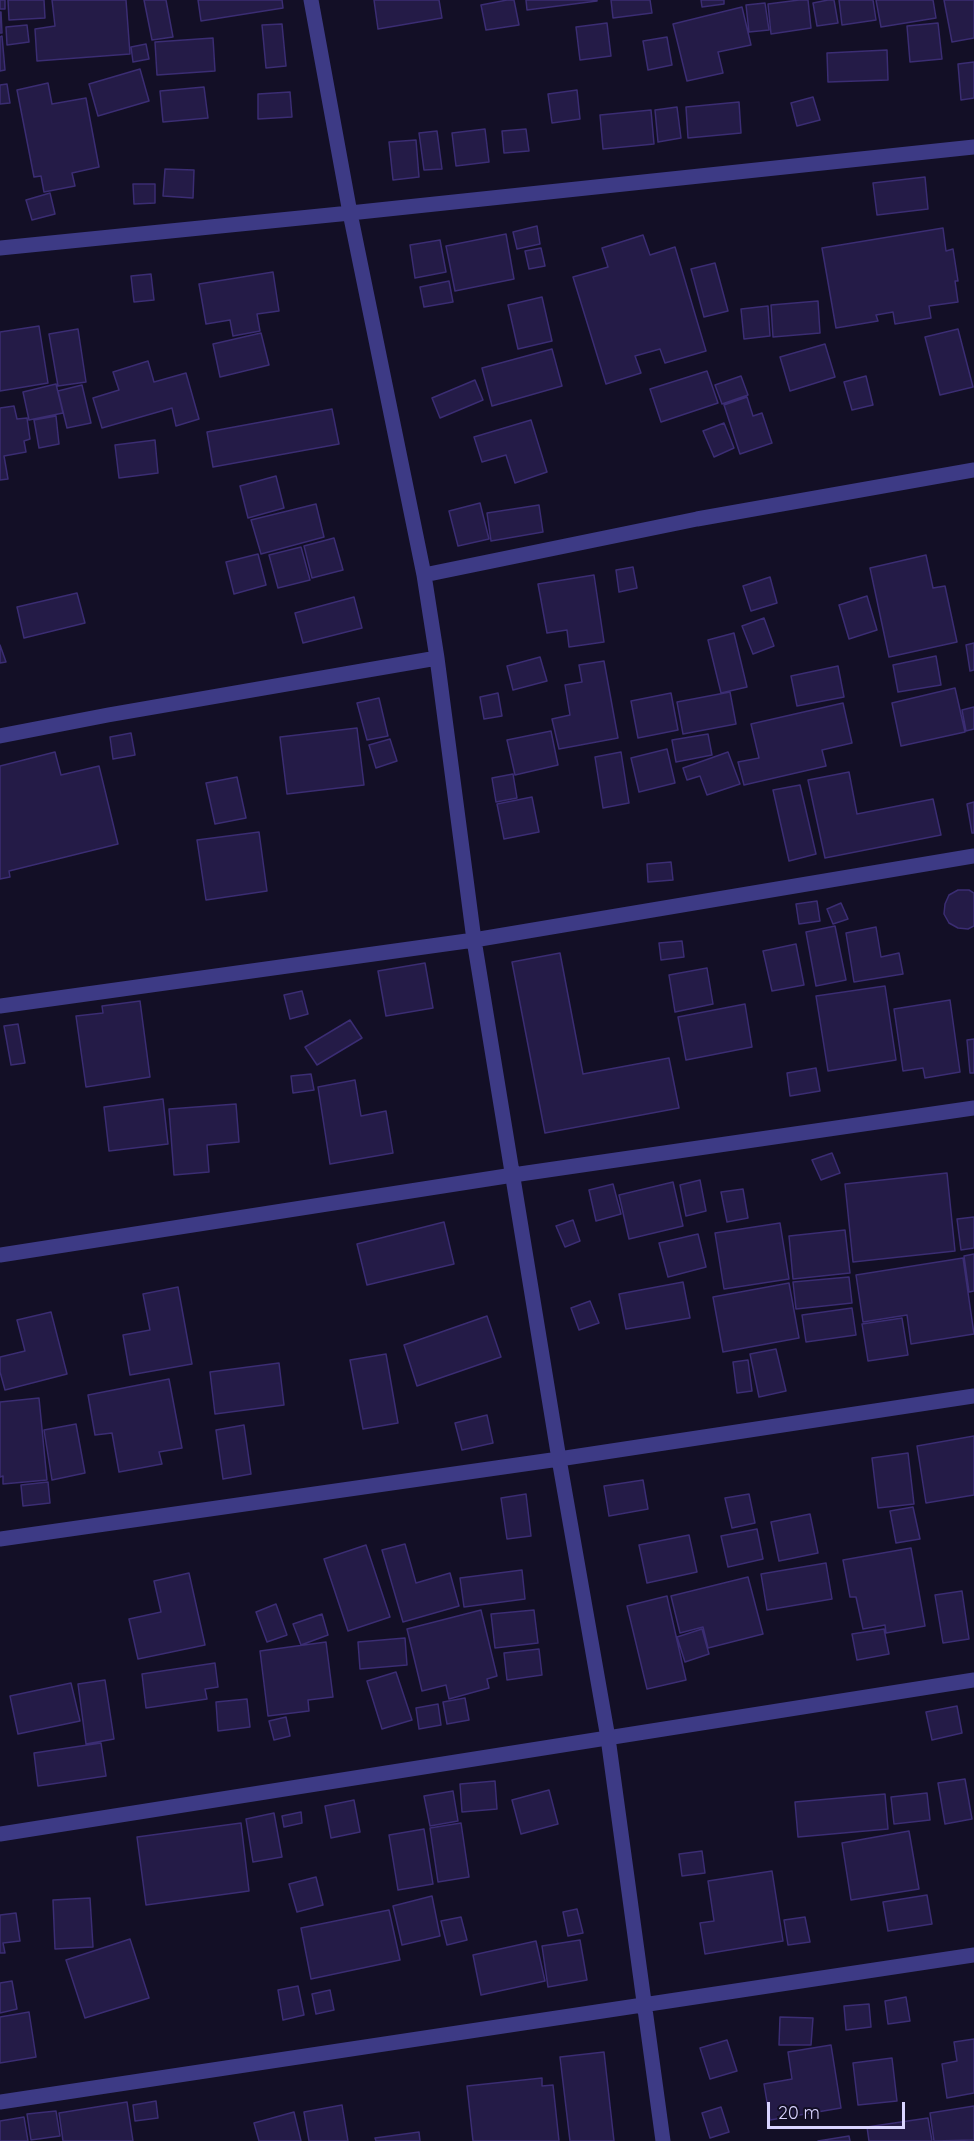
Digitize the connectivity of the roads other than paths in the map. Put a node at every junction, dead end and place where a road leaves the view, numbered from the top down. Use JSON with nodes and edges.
{"nodes":[{"id":1,"x":311,"y":0,"type":"edge"},
{"id":2,"x":974,"y":147,"type":"edge"},
{"id":3,"x":350,"y":213,"type":"junction"},
{"id":4,"x":0,"y":248,"type":"edge"},
{"id":5,"x":974,"y":470,"type":"edge"},
{"id":6,"x":424,"y":575,"type":"junction"},
{"id":7,"x":437,"y":658,"type":"junction"},
{"id":8,"x":0,"y":736,"type":"edge"},
{"id":9,"x":974,"y":856,"type":"edge"},
{"id":10,"x":474,"y":940,"type":"junction"},
{"id":11,"x":0,"y":1006,"type":"edge"},
{"id":12,"x":974,"y":1108,"type":"edge"},
{"id":13,"x":513,"y":1175,"type":"junction"},
{"id":14,"x":0,"y":1255,"type":"edge"},
{"id":15,"x":974,"y":1396,"type":"edge"},
{"id":16,"x":559,"y":1459,"type":"junction"},
{"id":17,"x":0,"y":1539,"type":"edge"},
{"id":18,"x":974,"y":1680,"type":"edge"},
{"id":19,"x":608,"y":1738,"type":"junction"},
{"id":20,"x":0,"y":1834,"type":"edge"},
{"id":21,"x":974,"y":1955,"type":"edge"},
{"id":22,"x":643,"y":2005,"type":"junction"},
{"id":23,"x":0,"y":2102,"type":"edge"},
{"id":24,"x":663,"y":2141,"type":"edge"}],
"edges":[{"from":1,"to":3,"type":"street"},
{"from":2,"to":3,"type":"street"},
{"from":3,"to":4,"type":"street"},
{"from":3,"to":6,"type":"street"},
{"from":5,"to":6,"type":"street"},
{"from":6,"to":7,"type":"street"},
{"from":7,"to":8,"type":"street"},
{"from":7,"to":10,"type":"street"},
{"from":9,"to":10,"type":"street"},
{"from":10,"to":11,"type":"street"},
{"from":10,"to":13,"type":"street"},
{"from":12,"to":13,"type":"street"},
{"from":13,"to":14,"type":"street"},
{"from":13,"to":16,"type":"street"},
{"from":15,"to":16,"type":"street"},
{"from":16,"to":17,"type":"street"},
{"from":16,"to":19,"type":"street"},
{"from":18,"to":19,"type":"street"},
{"from":19,"to":20,"type":"street"},
{"from":19,"to":22,"type":"street"},
{"from":21,"to":22,"type":"street"},
{"from":22,"to":23,"type":"street"},
{"from":22,"to":24,"type":"street"}]}
